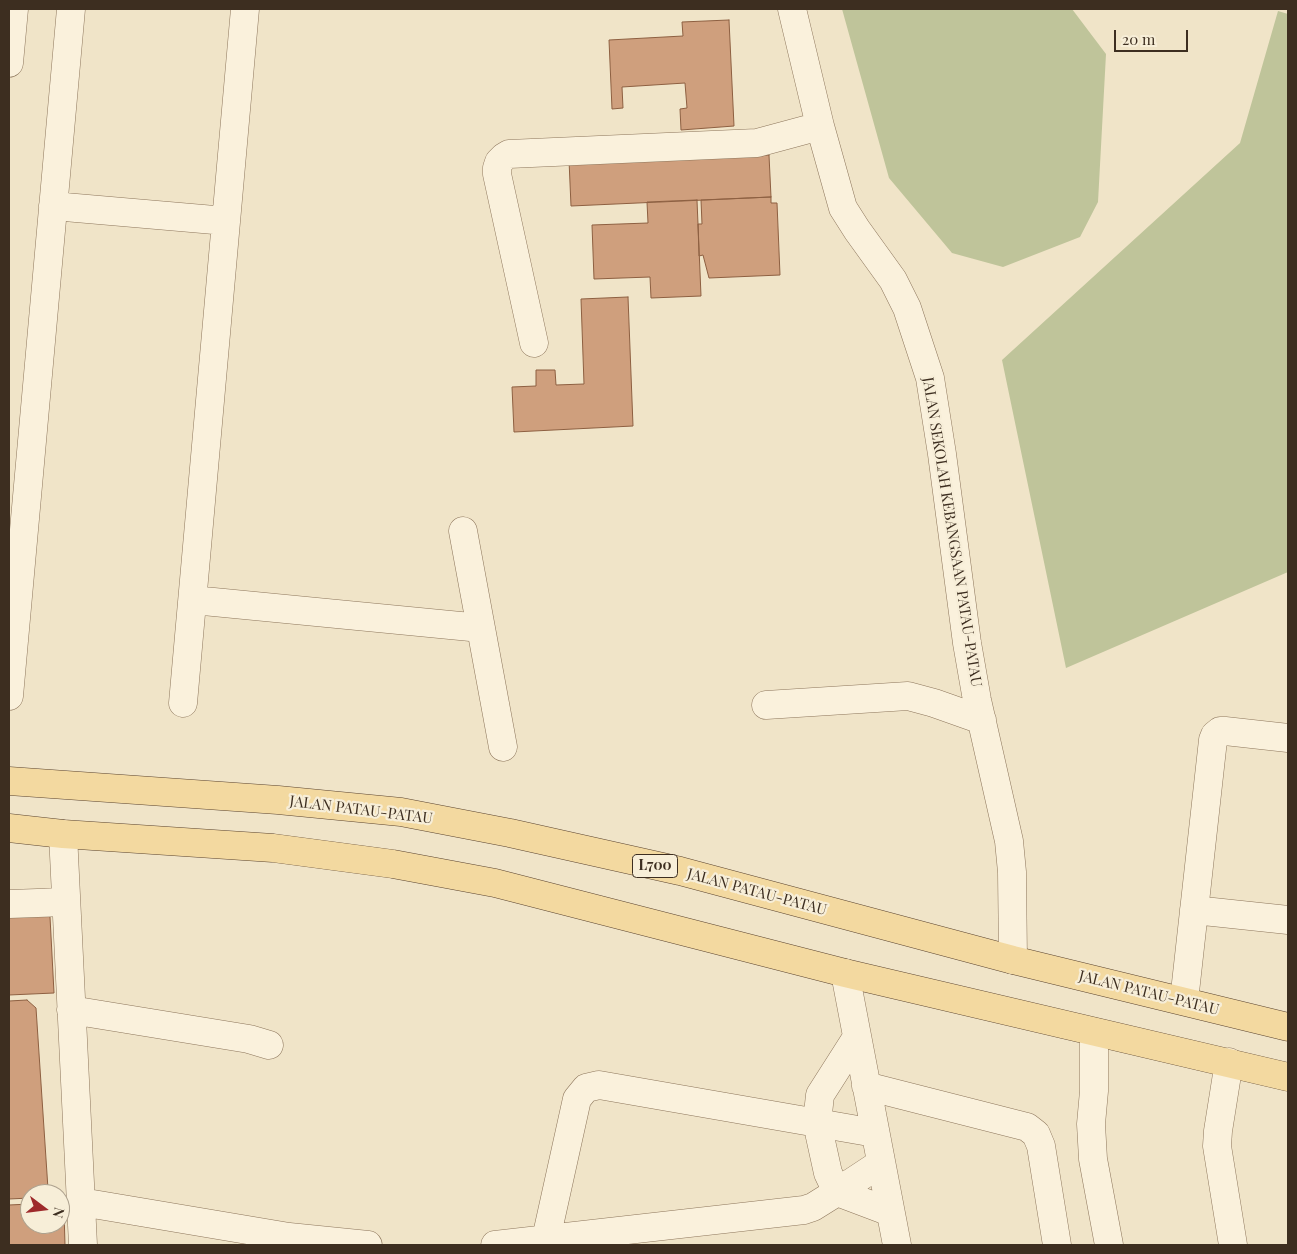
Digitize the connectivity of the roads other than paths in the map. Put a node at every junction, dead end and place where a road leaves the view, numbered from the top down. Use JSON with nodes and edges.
{"nodes":[{"id":1,"x":14,"y":9,"type":"edge"},
{"id":2,"x":72,"y":9,"type":"edge"},
{"id":3,"x":246,"y":9,"type":"edge"},
{"id":4,"x":792,"y":9,"type":"edge"},
{"id":5,"x":9,"y":63,"type":"edge"},
{"id":6,"x":820,"y":126,"type":"junction"},
{"id":7,"x":53,"y":206,"type":"junction"},
{"id":8,"x":226,"y":222,"type":"junction"},
{"id":9,"x":534,"y":343,"type":"dead end"},
{"id":10,"x":463,"y":531,"type":"dead end"},
{"id":11,"x":193,"y":600,"type":"junction"},
{"id":12,"x":482,"y":628,"type":"junction"},
{"id":13,"x":9,"y":696,"type":"edge"},
{"id":14,"x":183,"y":703,"type":"dead end"},
{"id":15,"x":766,"y":705,"type":"dead end"},
{"id":16,"x":982,"y":720,"type":"junction"},
{"id":17,"x":1288,"y":738,"type":"edge"},
{"id":18,"x":503,"y":747,"type":"dead end"},
{"id":19,"x":9,"y":782,"type":"edge"},
{"id":20,"x":9,"y":828,"type":"edge"},
{"id":21,"x":62,"y":834,"type":"junction"},
{"id":22,"x":66,"y":902,"type":"junction"},
{"id":23,"x":9,"y":904,"type":"edge"},
{"id":24,"x":1194,"y":910,"type":"junction"},
{"id":25,"x":1288,"y":920,"type":"edge"},
{"id":26,"x":1014,"y":960,"type":"junction"},
{"id":27,"x":845,"y":973,"type":"junction"},
{"id":28,"x":1184,"y":1002,"type":"junction"},
{"id":29,"x":72,"y":1010,"type":"junction"},
{"id":30,"x":1288,"y":1027,"type":"edge"},
{"id":31,"x":1094,"y":1032,"type":"junction"},
{"id":32,"x":857,"y":1037,"type":"junction"},
{"id":33,"x":270,"y":1045,"type":"dead end"},
{"id":34,"x":1228,"y":1062,"type":"junction"},
{"id":35,"x":1288,"y":1077,"type":"edge"},
{"id":36,"x":866,"y":1086,"type":"junction"},
{"id":37,"x":817,"y":1122,"type":"junction"},
{"id":38,"x":875,"y":1133,"type":"junction"},
{"id":39,"x":881,"y":1163,"type":"junction"},
{"id":40,"x":838,"y":1192,"type":"junction"},
{"id":41,"x":81,"y":1202,"type":"junction"},
{"id":42,"x":890,"y":1212,"type":"junction"},
{"id":43,"x":546,"y":1239,"type":"junction"},
{"id":44,"x":83,"y":1245,"type":"edge"},
{"id":45,"x":368,"y":1245,"type":"edge"},
{"id":46,"x":495,"y":1245,"type":"edge"},
{"id":47,"x":897,"y":1245,"type":"edge"},
{"id":48,"x":1056,"y":1245,"type":"edge"},
{"id":49,"x":1109,"y":1245,"type":"edge"},
{"id":50,"x":1233,"y":1245,"type":"edge"}],
"edges":[{"from":1,"to":5,"type":"street"},
{"from":2,"to":7,"type":"street"},
{"from":3,"to":8,"type":"street"},
{"from":4,"to":6,"type":"street","name":"JALAN SEKOLAH KEBANGSAAN PATAU-PATAU"},
{"from":6,"to":9,"type":"street"},
{"from":6,"to":16,"type":"street","name":"JALAN SEKOLAH KEBANGSAAN PATAU-PATAU"},
{"from":7,"to":8,"type":"street"},
{"from":7,"to":13,"type":"street"},
{"from":8,"to":11,"type":"street"},
{"from":10,"to":12,"type":"street"},
{"from":11,"to":12,"type":"street"},
{"from":11,"to":14,"type":"street"},
{"from":12,"to":18,"type":"street"},
{"from":15,"to":16,"type":"street"},
{"from":16,"to":26,"type":"street","name":"JALAN SEKOLAH KEBANGSAAN PATAU-PATAU"},
{"from":17,"to":24,"type":"street"},
{"from":19,"to":26,"type":"main road","name":"JALAN PATAU-PATAU","number":"L700"},
{"from":20,"to":21,"type":"main road"},
{"from":21,"to":22,"type":"street"},
{"from":21,"to":27,"type":"main road"},
{"from":22,"to":23,"type":"street"},
{"from":22,"to":29,"type":"street"},
{"from":24,"to":25,"type":"street"},
{"from":24,"to":28,"type":"street"},
{"from":26,"to":28,"type":"main road","name":"JALAN PATAU-PATAU","number":"L700"},
{"from":27,"to":31,"type":"main road"},
{"from":27,"to":32,"type":"street"},
{"from":28,"to":30,"type":"main road","name":"JALAN PATAU-PATAU","number":"L700"},
{"from":29,"to":33,"type":"street"},
{"from":29,"to":41,"type":"street"},
{"from":31,"to":34,"type":"main road"},
{"from":31,"to":49,"type":"street"},
{"from":32,"to":36,"type":"street"},
{"from":32,"to":37,"type":"street"},
{"from":34,"to":35,"type":"main road"},
{"from":34,"to":50,"type":"street"},
{"from":36,"to":38,"type":"street"},
{"from":36,"to":48,"type":"street"},
{"from":37,"to":38,"type":"street"},
{"from":37,"to":40,"type":"street"},
{"from":37,"to":43,"type":"street"},
{"from":38,"to":39,"type":"street"},
{"from":39,"to":40,"type":"street"},
{"from":39,"to":42,"type":"street"},
{"from":40,"to":42,"type":"street"},
{"from":40,"to":43,"type":"street"},
{"from":41,"to":44,"type":"street"},
{"from":41,"to":45,"type":"street"},
{"from":42,"to":47,"type":"street"},
{"from":43,"to":46,"type":"street"}]}
